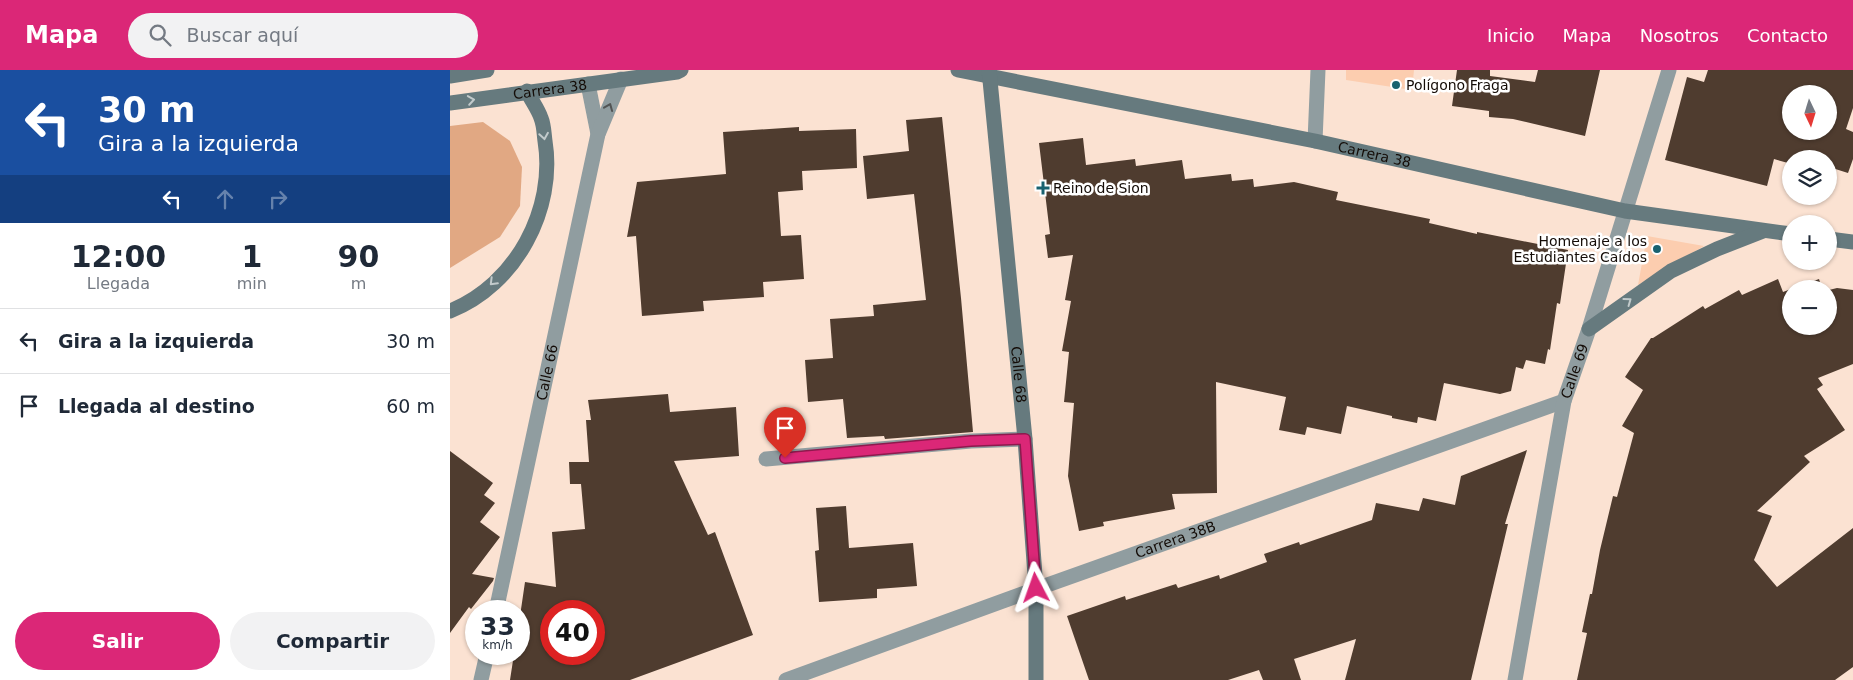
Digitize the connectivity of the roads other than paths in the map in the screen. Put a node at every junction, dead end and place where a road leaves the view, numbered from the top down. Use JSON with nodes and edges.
{"nodes":[{"id":1,"x":488,"y":70,"type":"edge"},
{"id":2,"x":681,"y":70,"type":"edge"},
{"id":3,"x":958,"y":70,"type":"edge"},
{"id":4,"x":1318,"y":70,"type":"edge"},
{"id":5,"x":1669,"y":70,"type":"edge"},
{"id":6,"x":990,"y":73,"type":"edge"},
{"id":7,"x":450,"y":76,"type":"edge"},
{"id":8,"x":621,"y":79,"type":"junction"},
{"id":9,"x":588,"y":84,"type":"junction"},
{"id":10,"x":527,"y":91,"type":"junction"},
{"id":11,"x":450,"y":103,"type":"edge"},
{"id":12,"x":598,"y":134,"type":"junction"},
{"id":13,"x":1315,"y":141,"type":"junction"},
{"id":14,"x":1625,"y":211,"type":"junction"},
{"id":15,"x":1764,"y":231,"type":"junction"},
{"id":16,"x":1782,"y":233,"type":"edge"},
{"id":17,"x":1837,"y":240,"type":"edge"},
{"id":18,"x":1853,"y":242,"type":"edge"},
{"id":19,"x":450,"y":311,"type":"edge"},
{"id":20,"x":1589,"y":329,"type":"junction"},
{"id":21,"x":1564,"y":401,"type":"junction"},
{"id":22,"x":1025,"y":439,"type":"junction"},
{"id":23,"x":766,"y":459,"type":"dead end"},
{"id":24,"x":1036,"y":588,"type":"junction"},
{"id":25,"x":498,"y":600,"type":"edge"},
{"id":26,"x":485,"y":665,"type":"edge"},
{"id":27,"x":482,"y":680,"type":"edge"},
{"id":28,"x":786,"y":680,"type":"edge"},
{"id":29,"x":1036,"y":680,"type":"edge"},
{"id":30,"x":1515,"y":680,"type":"edge"}],
"edges":[{"from":1,"to":7,"type":"main road"},
{"from":2,"to":8,"type":"main road","name":"Carrera 38"},
{"from":3,"to":6,"type":"main road","name":"Carrera 38"},
{"from":4,"to":13,"type":"street"},
{"from":5,"to":14,"type":"street","name":"Calle 69"},
{"from":6,"to":13,"type":"main road","name":"Carrera 38"},
{"from":6,"to":22,"type":"main road","name":"Calle 68"},
{"from":8,"to":9,"type":"main road","name":"Carrera 38"},
{"from":12,"to":8,"type":"street","name":"Calle 66","one_way":true},
{"from":9,"to":10,"type":"main road","name":"Carrera 38"},
{"from":9,"to":12,"type":"street","name":"Calle 66"},
{"from":11,"to":10,"type":"main road","name":"Carrera 38","one_way":true},
{"from":10,"to":19,"type":"main road","one_way":true},
{"from":12,"to":25,"type":"street","name":"Calle 66"},
{"from":13,"to":14,"type":"main road","name":"Carrera 38"},
{"from":14,"to":15,"type":"main road","name":"Carrera 38"},
{"from":14,"to":20,"type":"street","name":"Calle 69"},
{"from":15,"to":16,"type":"main road","name":"Carrera 38"},
{"from":20,"to":15,"type":"main road","one_way":true},
{"from":17,"to":18,"type":"main road"},
{"from":20,"to":21,"type":"street","name":"Calle 69"},
{"from":21,"to":24,"type":"street","name":"Carrera 38B"},
{"from":21,"to":30,"type":"street","name":"Calle 69"},
{"from":22,"to":23,"type":"street"},
{"from":22,"to":24,"type":"main road","name":"Calle 68"},
{"from":24,"to":28,"type":"street","name":"Carrera 38B"},
{"from":24,"to":29,"type":"main road","name":"Calle 68"},
{"from":26,"to":27,"type":"street"}]}
